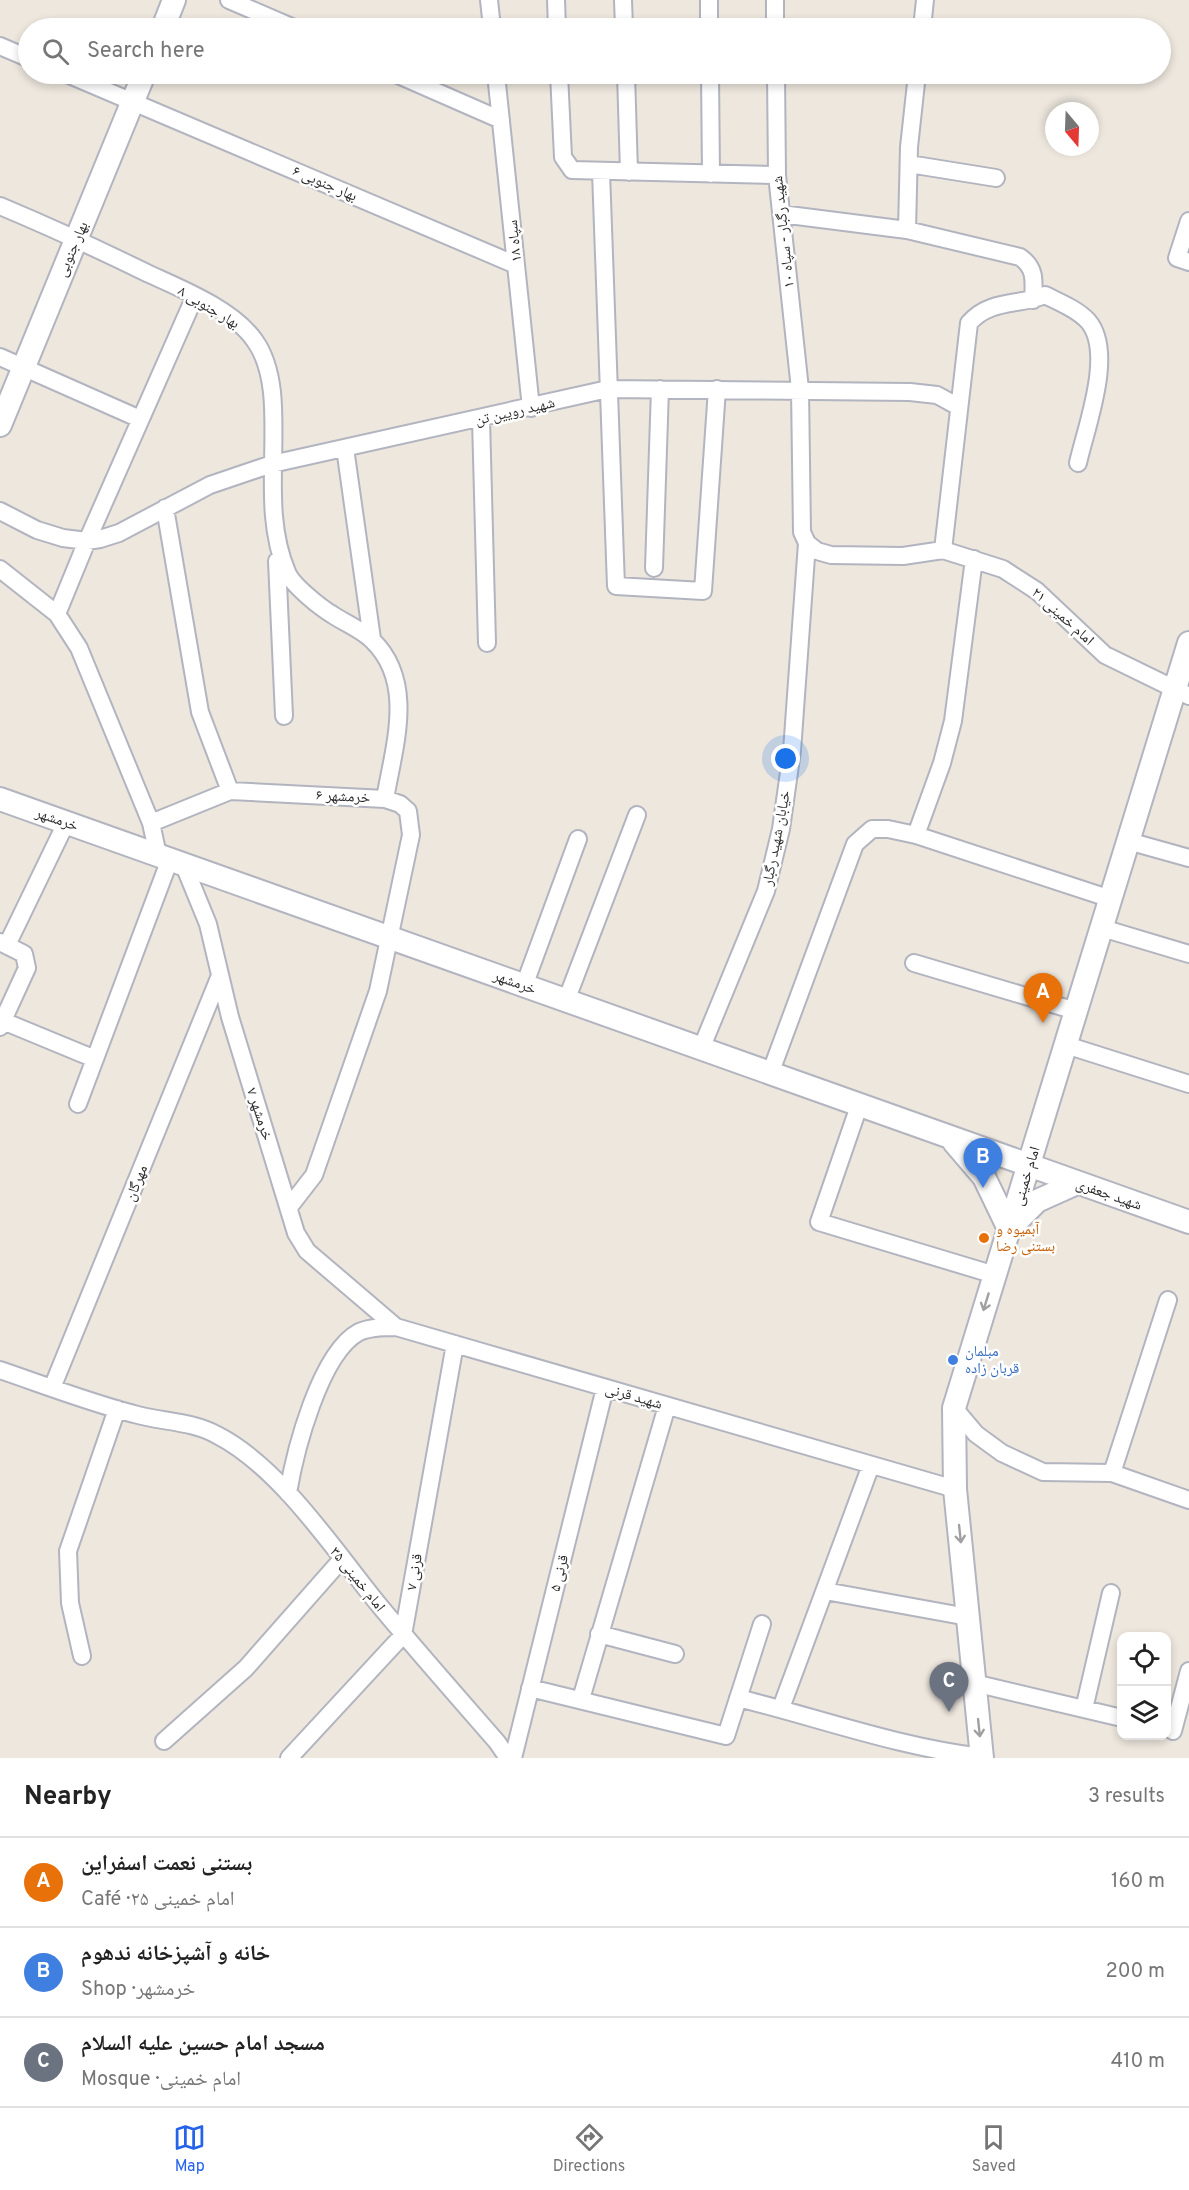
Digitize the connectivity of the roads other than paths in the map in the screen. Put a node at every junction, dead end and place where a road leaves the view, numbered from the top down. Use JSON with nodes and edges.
{"nodes":[{"id":1,"x":174,"y":0,"type":"edge"},
{"id":2,"x":229,"y":0,"type":"edge"},
{"id":3,"x":489,"y":0,"type":"edge"},
{"id":4,"x":556,"y":0,"type":"edge"},
{"id":5,"x":623,"y":0,"type":"edge"},
{"id":6,"x":709,"y":0,"type":"edge"},
{"id":7,"x":775,"y":0,"type":"edge"},
{"id":8,"x":925,"y":0,"type":"edge"},
{"id":9,"x":167,"y":18,"type":"edge"},
{"id":10,"x":271,"y":18,"type":"edge"},
{"id":11,"x":491,"y":18,"type":"edge"},
{"id":12,"x":557,"y":18,"type":"edge"},
{"id":13,"x":624,"y":18,"type":"edge"},
{"id":14,"x":709,"y":18,"type":"edge"},
{"id":15,"x":775,"y":18,"type":"edge"},
{"id":16,"x":923,"y":18,"type":"edge"},
{"id":17,"x":0,"y":46,"type":"edge"},
{"id":18,"x":18,"y":54,"type":"edge"},
{"id":19,"x":91,"y":84,"type":"edge"},
{"id":20,"x":140,"y":84,"type":"edge"},
{"id":21,"x":419,"y":84,"type":"edge"},
{"id":22,"x":497,"y":84,"type":"edge"},
{"id":23,"x":560,"y":84,"type":"edge"},
{"id":24,"x":626,"y":84,"type":"edge"},
{"id":25,"x":710,"y":84,"type":"edge"},
{"id":26,"x":776,"y":84,"type":"edge"},
{"id":27,"x":916,"y":84,"type":"edge"},
{"id":28,"x":133,"y":101,"type":"junction"},
{"id":29,"x":501,"y":120,"type":"junction"},
{"id":30,"x":909,"y":164,"type":"junction"},
{"id":31,"x":601,"y":172,"type":"junction"},
{"id":32,"x":629,"y":172,"type":"junction"},
{"id":33,"x":711,"y":174,"type":"junction"},
{"id":34,"x":777,"y":175,"type":"junction"},
{"id":35,"x":996,"y":178,"type":"dead end"},
{"id":36,"x":0,"y":206,"type":"edge"},
{"id":37,"x":781,"y":214,"type":"junction"},
{"id":38,"x":1189,"y":221,"type":"edge"},
{"id":39,"x":907,"y":230,"type":"junction"},
{"id":40,"x":77,"y":239,"type":"junction"},
{"id":41,"x":1183,"y":260,"type":"edge"},
{"id":42,"x":516,"y":265,"type":"junction"},
{"id":43,"x":195,"y":296,"type":"junction"},
{"id":44,"x":1033,"y":300,"type":"junction"},
{"id":45,"x":0,"y":357,"type":"edge"},
{"id":46,"x":23,"y":366,"type":"junction"},
{"id":47,"x":608,"y":389,"type":"junction"},
{"id":48,"x":660,"y":389,"type":"junction"},
{"id":49,"x":717,"y":389,"type":"junction"},
{"id":50,"x":800,"y":389,"type":"junction"},
{"id":51,"x":959,"y":406,"type":"junction"},
{"id":52,"x":531,"y":408,"type":"junction"},
{"id":53,"x":140,"y":419,"type":"junction"},
{"id":54,"x":481,"y":419,"type":"junction"},
{"id":55,"x":0,"y":425,"type":"edge"},
{"id":56,"x":345,"y":448,"type":"junction"},
{"id":57,"x":1078,"y":463,"type":"dead end"},
{"id":58,"x":272,"y":465,"type":"junction"},
{"id":59,"x":165,"y":508,"type":"junction"},
{"id":60,"x":0,"y":511,"type":"edge"},
{"id":61,"x":276,"y":533,"type":"junction"},
{"id":62,"x":87,"y":541,"type":"junction"},
{"id":63,"x":807,"y":543,"type":"junction"},
{"id":64,"x":943,"y":550,"type":"junction"},
{"id":65,"x":974,"y":559,"type":"junction"},
{"id":66,"x":654,"y":568,"type":"dead end"},
{"id":67,"x":0,"y":569,"type":"edge"},
{"id":68,"x":57,"y":614,"type":"junction"},
{"id":69,"x":372,"y":639,"type":"junction"},
{"id":70,"x":487,"y":643,"type":"dead end"},
{"id":71,"x":1189,"y":643,"type":"edge"},
{"id":72,"x":1182,"y":692,"type":"edge"},
{"id":73,"x":284,"y":716,"type":"dead end"},
{"id":74,"x":230,"y":791,"type":"junction"},
{"id":75,"x":385,"y":799,"type":"junction"},
{"id":76,"x":0,"y":800,"type":"edge"},
{"id":77,"x":637,"y":815,"type":"dead end"},
{"id":78,"x":66,"y":823,"type":"junction"},
{"id":79,"x":151,"y":823,"type":"junction"},
{"id":80,"x":916,"y":835,"type":"junction"},
{"id":81,"x":578,"y":839,"type":"dead end"},
{"id":82,"x":1128,"y":841,"type":"junction"},
{"id":83,"x":1189,"y":858,"type":"edge"},
{"id":84,"x":170,"y":859,"type":"junction"},
{"id":85,"x":1111,"y":899,"type":"junction"},
{"id":86,"x":1102,"y":928,"type":"junction"},
{"id":87,"x":390,"y":938,"type":"junction"},
{"id":88,"x":4,"y":944,"type":"edge"},
{"id":89,"x":1189,"y":954,"type":"edge"},
{"id":90,"x":914,"y":963,"type":"dead end"},
{"id":91,"x":219,"y":978,"type":"junction"},
{"id":92,"x":524,"y":986,"type":"junction"},
{"id":93,"x":566,"y":1001,"type":"junction"},
{"id":94,"x":1076,"y":1011,"type":"junction"},
{"id":95,"x":1,"y":1024,"type":"edge"},
{"id":96,"x":1066,"y":1045,"type":"junction"},
{"id":97,"x":702,"y":1049,"type":"junction"},
{"id":98,"x":95,"y":1059,"type":"junction"},
{"id":99,"x":770,"y":1074,"type":"junction"},
{"id":100,"x":1189,"y":1084,"type":"edge"},
{"id":101,"x":78,"y":1104,"type":"dead end"},
{"id":102,"x":859,"y":1106,"type":"junction"},
{"id":103,"x":951,"y":1139,"type":"junction"},
{"id":104,"x":1029,"y":1166,"type":"junction"},
{"id":105,"x":1077,"y":1183,"type":"junction"},
{"id":106,"x":290,"y":1206,"type":"junction"},
{"id":107,"x":1189,"y":1222,"type":"edge"},
{"id":108,"x":1009,"y":1229,"type":"junction"},
{"id":109,"x":995,"y":1275,"type":"junction"},
{"id":110,"x":1168,"y":1300,"type":"dead end"},
{"id":111,"x":396,"y":1327,"type":"junction"},
{"id":112,"x":455,"y":1344,"type":"junction"},
{"id":113,"x":0,"y":1370,"type":"edge"},
{"id":114,"x":52,"y":1388,"type":"junction"},
{"id":115,"x":605,"y":1388,"type":"junction"},
{"id":116,"x":667,"y":1406,"type":"junction"},
{"id":117,"x":954,"y":1408,"type":"junction"},
{"id":118,"x":117,"y":1409,"type":"junction"},
{"id":119,"x":872,"y":1465,"type":"junction"},
{"id":120,"x":1112,"y":1473,"type":"junction"},
{"id":121,"x":955,"y":1489,"type":"junction"},
{"id":122,"x":288,"y":1493,"type":"junction"},
{"id":123,"x":1189,"y":1500,"type":"edge"},
{"id":124,"x":342,"y":1559,"type":"junction"},
{"id":125,"x":825,"y":1591,"type":"junction"},
{"id":126,"x":1111,"y":1593,"type":"dead end"},
{"id":127,"x":968,"y":1617,"type":"junction"},
{"id":128,"x":762,"y":1624,"type":"dead end"},
{"id":129,"x":600,"y":1634,"type":"junction"},
{"id":130,"x":403,"y":1635,"type":"junction"},
{"id":131,"x":675,"y":1654,"type":"dead end"},
{"id":132,"x":82,"y":1656,"type":"dead end"},
{"id":133,"x":1189,"y":1671,"type":"edge"},
{"id":134,"x":974,"y":1683,"type":"junction"},
{"id":135,"x":530,"y":1688,"type":"junction"},
{"id":136,"x":738,"y":1698,"type":"junction"},
{"id":137,"x":581,"y":1699,"type":"junction"},
{"id":138,"x":781,"y":1708,"type":"junction"},
{"id":139,"x":1084,"y":1709,"type":"junction"},
{"id":140,"x":1117,"y":1717,"type":"edge"},
{"id":141,"x":1176,"y":1732,"type":"edge"},
{"id":142,"x":164,"y":1741,"type":"dead end"},
{"id":143,"x":982,"y":1757,"type":"edge"},
{"id":144,"x":289,"y":1758,"type":"edge"},
{"id":145,"x":508,"y":1758,"type":"edge"},
{"id":146,"x":513,"y":1758,"type":"edge"}],
"edges":[{"from":1,"to":9,"type":"street"},
{"from":2,"to":10,"type":"street"},
{"from":3,"to":11,"type":"street"},
{"from":4,"to":12,"type":"street"},
{"from":5,"to":13,"type":"street"},
{"from":6,"to":14,"type":"street"},
{"from":7,"to":15,"type":"street"},
{"from":8,"to":16,"type":"street"},
{"from":17,"to":18,"type":"street"},
{"from":19,"to":28,"type":"street","name":"بهار جنوبی ۶"},
{"from":20,"to":28,"type":"street","name":"بهار جنوبی"},
{"from":21,"to":29,"type":"street"},
{"from":22,"to":29,"type":"street","name":"سپاه ۱۸"},
{"from":23,"to":31,"type":"street"},
{"from":24,"to":32,"type":"street"},
{"from":25,"to":33,"type":"street"},
{"from":26,"to":34,"type":"street","name":"شهید رگبار - سپاه ۱۰"},
{"from":27,"to":30,"type":"street"},
{"from":28,"to":40,"type":"street","name":"بهار جنوبی"},
{"from":28,"to":42,"type":"street","name":"بهار جنوبی ۶"},
{"from":29,"to":42,"type":"street","name":"سپاه ۱۸"},
{"from":30,"to":35,"type":"street"},
{"from":30,"to":39,"type":"street"},
{"from":31,"to":32,"type":"street"},
{"from":31,"to":47,"type":"street"},
{"from":32,"to":33,"type":"street"},
{"from":33,"to":34,"type":"street"},
{"from":34,"to":37,"type":"street","name":"شهید رگبار - سپاه ۱۰"},
{"from":36,"to":40,"type":"street","name":"بهار جنوبی ۸"},
{"from":37,"to":39,"type":"street"},
{"from":37,"to":50,"type":"street","name":"شهید رگبار - سپاه ۱۰"},
{"from":38,"to":41,"type":"street"},
{"from":39,"to":44,"type":"street"},
{"from":40,"to":43,"type":"street","name":"بهار جنوبی ۸"},
{"from":40,"to":46,"type":"street","name":"بهار جنوبی"},
{"from":42,"to":52,"type":"street","name":"سپاه ۱۸"},
{"from":43,"to":53,"type":"street"},
{"from":43,"to":58,"type":"street","name":"بهار جنوبی ۸"},
{"from":44,"to":51,"type":"street"},
{"from":44,"to":57,"type":"street"},
{"from":45,"to":46,"type":"street"},
{"from":46,"to":53,"type":"street"},
{"from":46,"to":55,"type":"street","name":"بهار جنوبی"},
{"from":47,"to":48,"type":"street","name":"شهید رویین تن"},
{"from":47,"to":49,"type":"street"},
{"from":47,"to":52,"type":"street","name":"شهید رویین تن"},
{"from":48,"to":49,"type":"street","name":"شهید رویین تن"},
{"from":48,"to":66,"type":"street"},
{"from":49,"to":50,"type":"street","name":"شهید رویین تن"},
{"from":50,"to":51,"type":"street","name":"شهید رویین تن"},
{"from":50,"to":63,"type":"street","name":"شهید رگبار - سپاه ۱۰"},
{"from":51,"to":64,"type":"street"},
{"from":52,"to":54,"type":"street","name":"شهید رویین تن"},
{"from":53,"to":62,"type":"street"},
{"from":54,"to":56,"type":"street","name":"شهید رویین تن"},
{"from":54,"to":70,"type":"street"},
{"from":56,"to":58,"type":"street","name":"شهید رویین تن"},
{"from":56,"to":69,"type":"street"},
{"from":58,"to":59,"type":"street","name":"شهید رویین تن"},
{"from":58,"to":61,"type":"street","name":"بهار جنوبی ۸"},
{"from":59,"to":62,"type":"street","name":"شهید رویین تن"},
{"from":59,"to":74,"type":"street"},
{"from":60,"to":62,"type":"street"},
{"from":61,"to":69,"type":"street"},
{"from":61,"to":73,"type":"street"},
{"from":62,"to":68,"type":"street"},
{"from":63,"to":64,"type":"street","name":"امام خمینی ۲۱"},
{"from":63,"to":97,"type":"street","name":"خیابان شهید رگبار"},
{"from":64,"to":65,"type":"street","name":"امام خمینی ۲۱"},
{"from":65,"to":72,"type":"street","name":"امام خمینی ۲۱"},
{"from":65,"to":80,"type":"street"},
{"from":67,"to":68,"type":"street","name":"خرمشهر ۷"},
{"from":68,"to":79,"type":"street","name":"خرمشهر ۷"},
{"from":69,"to":75,"type":"street"},
{"from":71,"to":72,"type":"street","name":"امام خمینی"},
{"from":72,"to":82,"type":"street","name":"امام خمینی"},
{"from":74,"to":75,"type":"street","name":"خرمشهر ۶"},
{"from":74,"to":79,"type":"street","name":"خرمشهر ۶"},
{"from":75,"to":87,"type":"street","name":"خرمشهر ۶"},
{"from":76,"to":78,"type":"street","name":"خرمشهر"},
{"from":77,"to":93,"type":"street"},
{"from":78,"to":84,"type":"street","name":"خرمشهر"},
{"from":78,"to":88,"type":"street"},
{"from":79,"to":84,"type":"street","name":"خرمشهر ۷"},
{"from":80,"to":85,"type":"street"},
{"from":80,"to":99,"type":"street"},
{"from":81,"to":92,"type":"street"},
{"from":82,"to":83,"type":"street"},
{"from":82,"to":85,"type":"street","name":"امام خمینی"},
{"from":84,"to":87,"type":"street","name":"خرمشهر"},
{"from":84,"to":91,"type":"street","name":"خرمشهر ۷"},
{"from":84,"to":98,"type":"street"},
{"from":85,"to":86,"type":"street","name":"امام خمینی"},
{"from":86,"to":89,"type":"street"},
{"from":86,"to":94,"type":"street","name":"امام خمینی"},
{"from":87,"to":92,"type":"street","name":"خرمشهر"},
{"from":87,"to":106,"type":"street","name":"خرمشهر ۶"},
{"from":88,"to":95,"type":"street"},
{"from":90,"to":94,"type":"street"},
{"from":91,"to":106,"type":"street","name":"خرمشهر ۷"},
{"from":91,"to":114,"type":"street","name":"مهرگان"},
{"from":92,"to":93,"type":"street","name":"خرمشهر"},
{"from":93,"to":97,"type":"street","name":"خرمشهر"},
{"from":94,"to":96,"type":"street","name":"امام خمینی"},
{"from":95,"to":98,"type":"street"},
{"from":96,"to":100,"type":"street"},
{"from":96,"to":104,"type":"street","name":"امام خمینی"},
{"from":97,"to":99,"type":"street","name":"خرمشهر"},
{"from":98,"to":101,"type":"street"},
{"from":99,"to":102,"type":"street","name":"خرمشهر"},
{"from":102,"to":103,"type":"street","name":"خرمشهر"},
{"from":102,"to":109,"type":"street"},
{"from":103,"to":104,"type":"street","name":"خرمشهر"},
{"from":103,"to":108,"type":"street"},
{"from":104,"to":105,"type":"street","name":"شهید جعفری"},
{"from":104,"to":108,"type":"street","name":"امام خمینی"},
{"from":105,"to":107,"type":"street","name":"شهید جعفری"},
{"from":105,"to":108,"type":"street"},
{"from":106,"to":111,"type":"street","name":"خرمشهر ۷"},
{"from":108,"to":109,"type":"street","name":"امام خمینی"},
{"from":109,"to":117,"type":"street","name":"امام خمینی","one_way":true},
{"from":110,"to":120,"type":"street"},
{"from":111,"to":112,"type":"street","name":"شهید قرنی"},
{"from":111,"to":122,"type":"street"},
{"from":112,"to":115,"type":"street","name":"شهید قرنی"},
{"from":112,"to":130,"type":"street","name":"قرنی ۷"},
{"from":113,"to":114,"type":"street"},
{"from":114,"to":118,"type":"street"},
{"from":115,"to":116,"type":"street","name":"شهید قرنی"},
{"from":115,"to":135,"type":"street","name":"قرنی ۵"},
{"from":116,"to":119,"type":"street","name":"شهید قرنی"},
{"from":116,"to":129,"type":"street"},
{"from":117,"to":120,"type":"street"},
{"from":117,"to":121,"type":"street","name":"امام خمینی"},
{"from":118,"to":122,"type":"street","name":"امام خمینی ۳۵"},
{"from":118,"to":132,"type":"street"},
{"from":119,"to":121,"type":"street","name":"شهید قرنی"},
{"from":119,"to":125,"type":"street"},
{"from":120,"to":123,"type":"street"},
{"from":121,"to":127,"type":"street","name":"امام خمینی","one_way":true},
{"from":122,"to":124,"type":"street","name":"امام خمینی ۳۵"},
{"from":124,"to":130,"type":"street","name":"امام خمینی ۳۵"},
{"from":124,"to":142,"type":"street"},
{"from":125,"to":127,"type":"street"},
{"from":125,"to":138,"type":"street"},
{"from":126,"to":139,"type":"street"},
{"from":127,"to":134,"type":"street","name":"امام خمینی"},
{"from":128,"to":136,"type":"street"},
{"from":129,"to":131,"type":"street"},
{"from":129,"to":137,"type":"street"},
{"from":130,"to":144,"type":"street"},
{"from":130,"to":145,"type":"street","name":"امام خمینی ۳۵"},
{"from":133,"to":141,"type":"street"},
{"from":134,"to":139,"type":"street"},
{"from":134,"to":143,"type":"street","name":"امام خمینی","one_way":true},
{"from":135,"to":137,"type":"street"},
{"from":135,"to":146,"type":"street","name":"قرنی ۵"},
{"from":136,"to":137,"type":"street"},
{"from":136,"to":138,"type":"street"},
{"from":138,"to":143,"type":"street"},
{"from":139,"to":140,"type":"street"}]}
